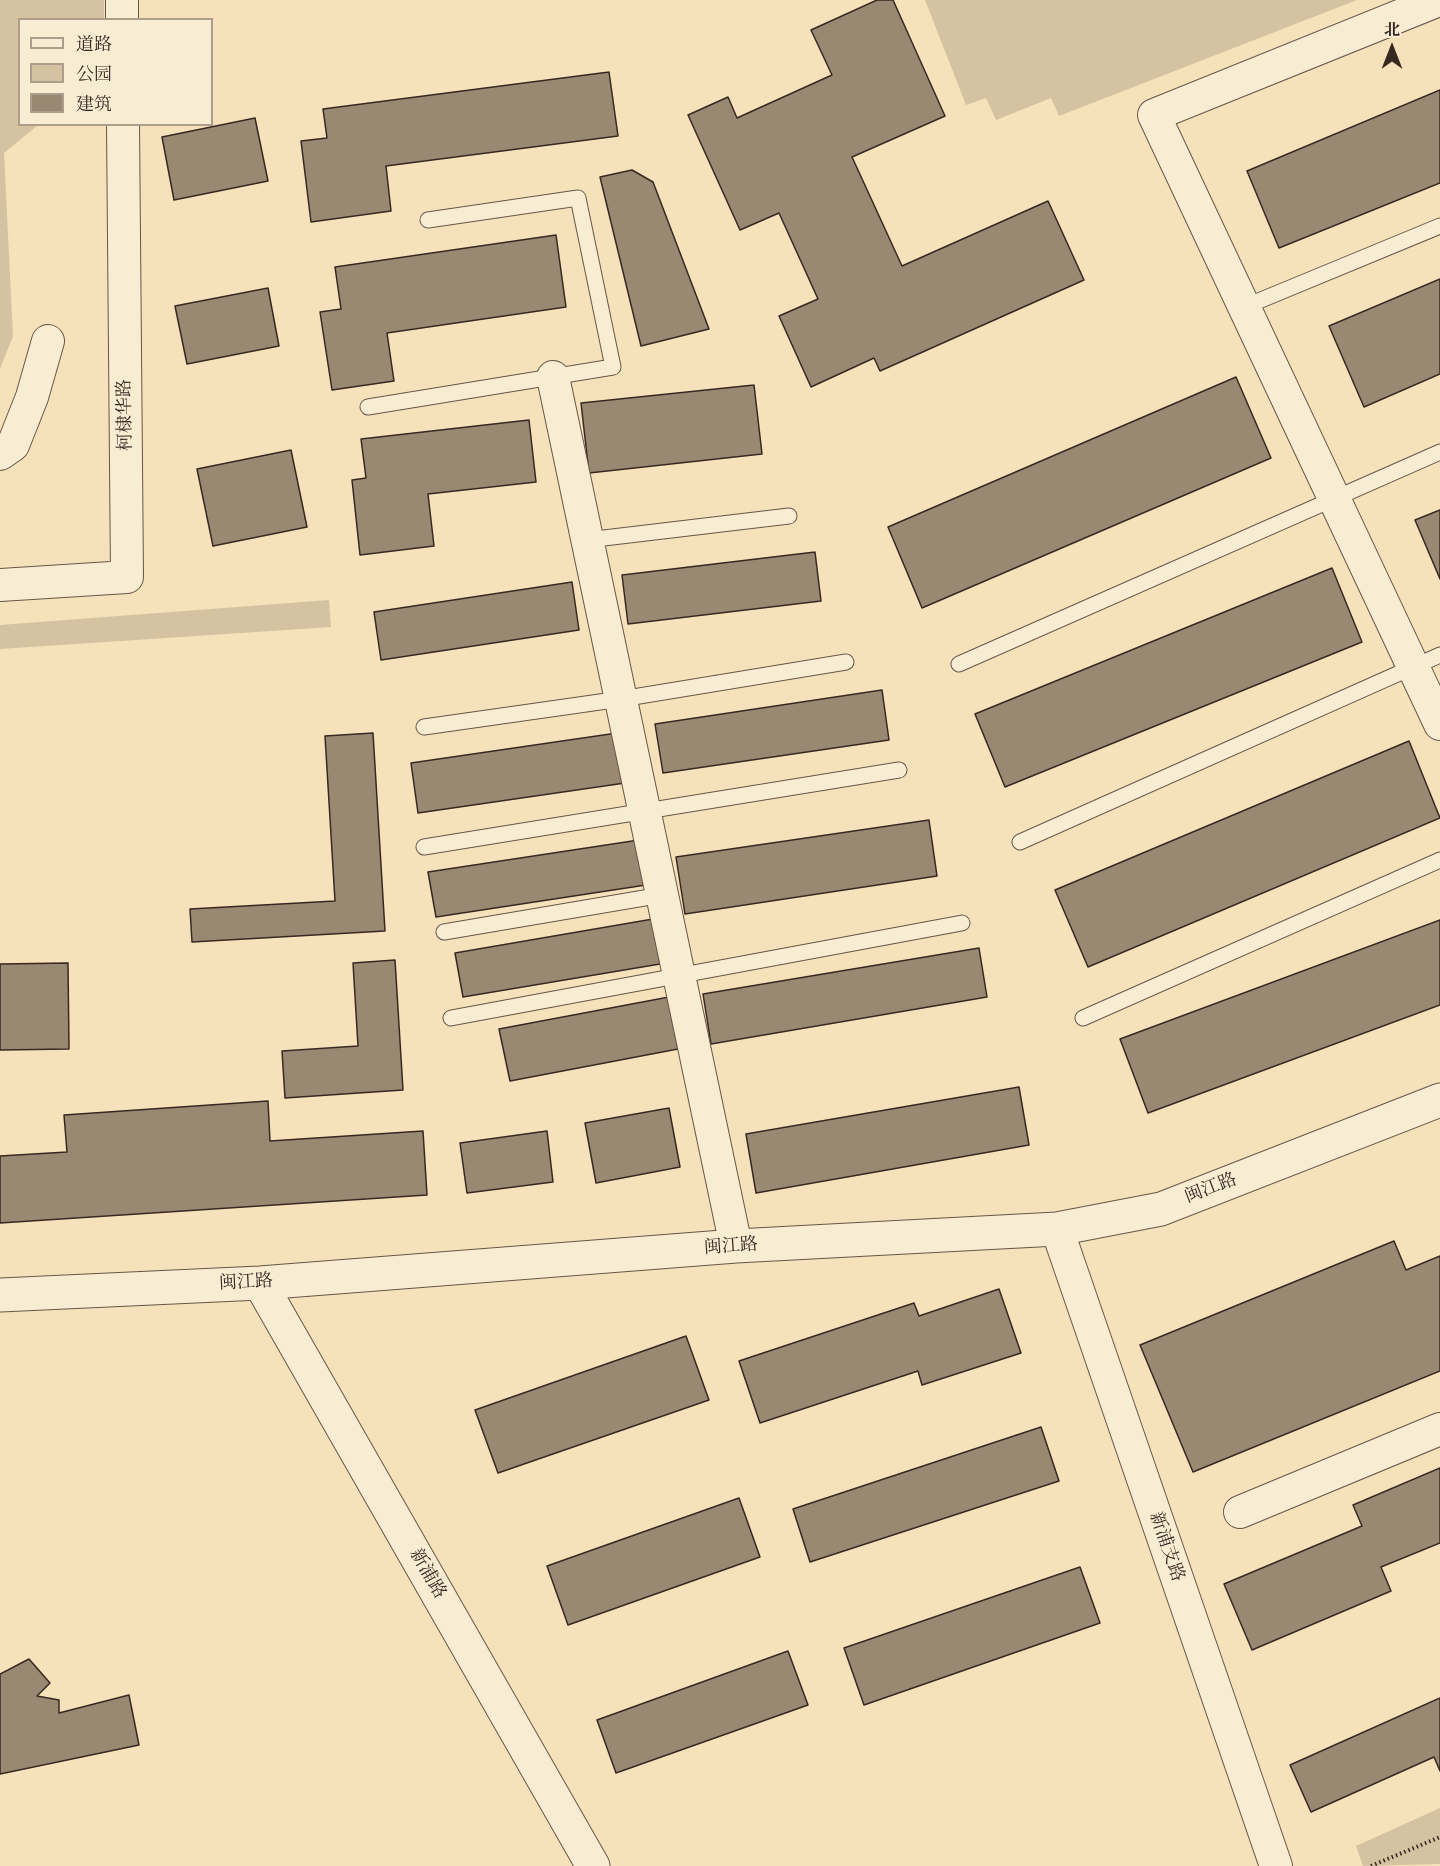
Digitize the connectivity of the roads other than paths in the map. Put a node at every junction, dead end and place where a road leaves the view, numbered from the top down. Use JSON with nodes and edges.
{"nodes":[{"id":1,"x":122,"y":0,"type":"edge"},
{"id":2,"x":1438,"y":0,"type":"edge"},
{"id":3,"x":122,"y":18,"type":"edge"},
{"id":4,"x":123,"y":126,"type":"edge"},
{"id":5,"x":429,"y":220,"type":"dead end"},
{"id":6,"x":1440,"y":226,"type":"edge"},
{"id":7,"x":1244,"y":307,"type":"junction"},
{"id":8,"x":48,"y":341,"type":"dead end"},
{"id":9,"x":554,"y":377,"type":"junction"},
{"id":10,"x":368,"y":407,"type":"dead end"},
{"id":11,"x":1440,"y":452,"type":"edge"},
{"id":12,"x":0,"y":454,"type":"edge"},
{"id":13,"x":1335,"y":501,"type":"junction"},
{"id":14,"x":789,"y":516,"type":"dead end"},
{"id":15,"x":587,"y":540,"type":"junction"},
{"id":16,"x":0,"y":585,"type":"edge"},
{"id":17,"x":1427,"y":661,"type":"edge"},
{"id":18,"x":846,"y":662,"type":"dead end"},
{"id":19,"x":959,"y":664,"type":"dead end"},
{"id":20,"x":621,"y":699,"type":"junction"},
{"id":21,"x":1440,"y":724,"type":"edge"},
{"id":22,"x":424,"y":727,"type":"dead end"},
{"id":23,"x":899,"y":770,"type":"dead end"},
{"id":24,"x":644,"y":812,"type":"junction"},
{"id":25,"x":1020,"y":842,"type":"dead end"},
{"id":26,"x":424,"y":847,"type":"dead end"},
{"id":27,"x":1440,"y":860,"type":"edge"},
{"id":28,"x":662,"y":895,"type":"junction"},
{"id":29,"x":962,"y":923,"type":"dead end"},
{"id":30,"x":444,"y":932,"type":"dead end"},
{"id":31,"x":678,"y":975,"type":"junction"},
{"id":32,"x":451,"y":1017,"type":"dead end"},
{"id":33,"x":1083,"y":1017,"type":"dead end"},
{"id":34,"x":1440,"y":1100,"type":"edge"},
{"id":35,"x":1057,"y":1229,"type":"junction"},
{"id":36,"x":736,"y":1246,"type":"junction"},
{"id":37,"x":260,"y":1283,"type":"junction"},
{"id":38,"x":0,"y":1295,"type":"edge"},
{"id":39,"x":1440,"y":1429,"type":"edge"},
{"id":40,"x":1240,"y":1512,"type":"dead end"},
{"id":41,"x":593,"y":1866,"type":"edge"},
{"id":42,"x":1276,"y":1866,"type":"edge"}],
"edges":[{"from":1,"to":3,"type":"street"},
{"from":2,"to":7,"type":"street"},
{"from":4,"to":16,"type":"street","name":"柯棣华路"},
{"from":5,"to":9,"type":"lane"},
{"from":6,"to":7,"type":"lane"},
{"from":7,"to":13,"type":"street"},
{"from":8,"to":12,"type":"street"},
{"from":9,"to":10,"type":"lane"},
{"from":9,"to":15,"type":"street"},
{"from":11,"to":13,"type":"lane"},
{"from":13,"to":17,"type":"street"},
{"from":13,"to":19,"type":"lane"},
{"from":14,"to":15,"type":"lane"},
{"from":15,"to":20,"type":"street"},
{"from":17,"to":21,"type":"street"},
{"from":17,"to":25,"type":"lane"},
{"from":18,"to":20,"type":"lane"},
{"from":20,"to":22,"type":"lane"},
{"from":20,"to":24,"type":"street"},
{"from":23,"to":24,"type":"lane"},
{"from":24,"to":26,"type":"lane"},
{"from":24,"to":28,"type":"street"},
{"from":27,"to":33,"type":"lane"},
{"from":28,"to":30,"type":"lane"},
{"from":28,"to":31,"type":"street"},
{"from":29,"to":31,"type":"lane"},
{"from":31,"to":32,"type":"lane"},
{"from":31,"to":36,"type":"street"},
{"from":34,"to":35,"type":"street","name":"闽江路"},
{"from":35,"to":36,"type":"street","name":"闽江路"},
{"from":35,"to":42,"type":"street","name":"新浦支路"},
{"from":36,"to":37,"type":"street","name":"闽江路"},
{"from":37,"to":38,"type":"street","name":"闽江路"},
{"from":37,"to":41,"type":"street","name":"新浦路"},
{"from":39,"to":40,"type":"street"}]}
